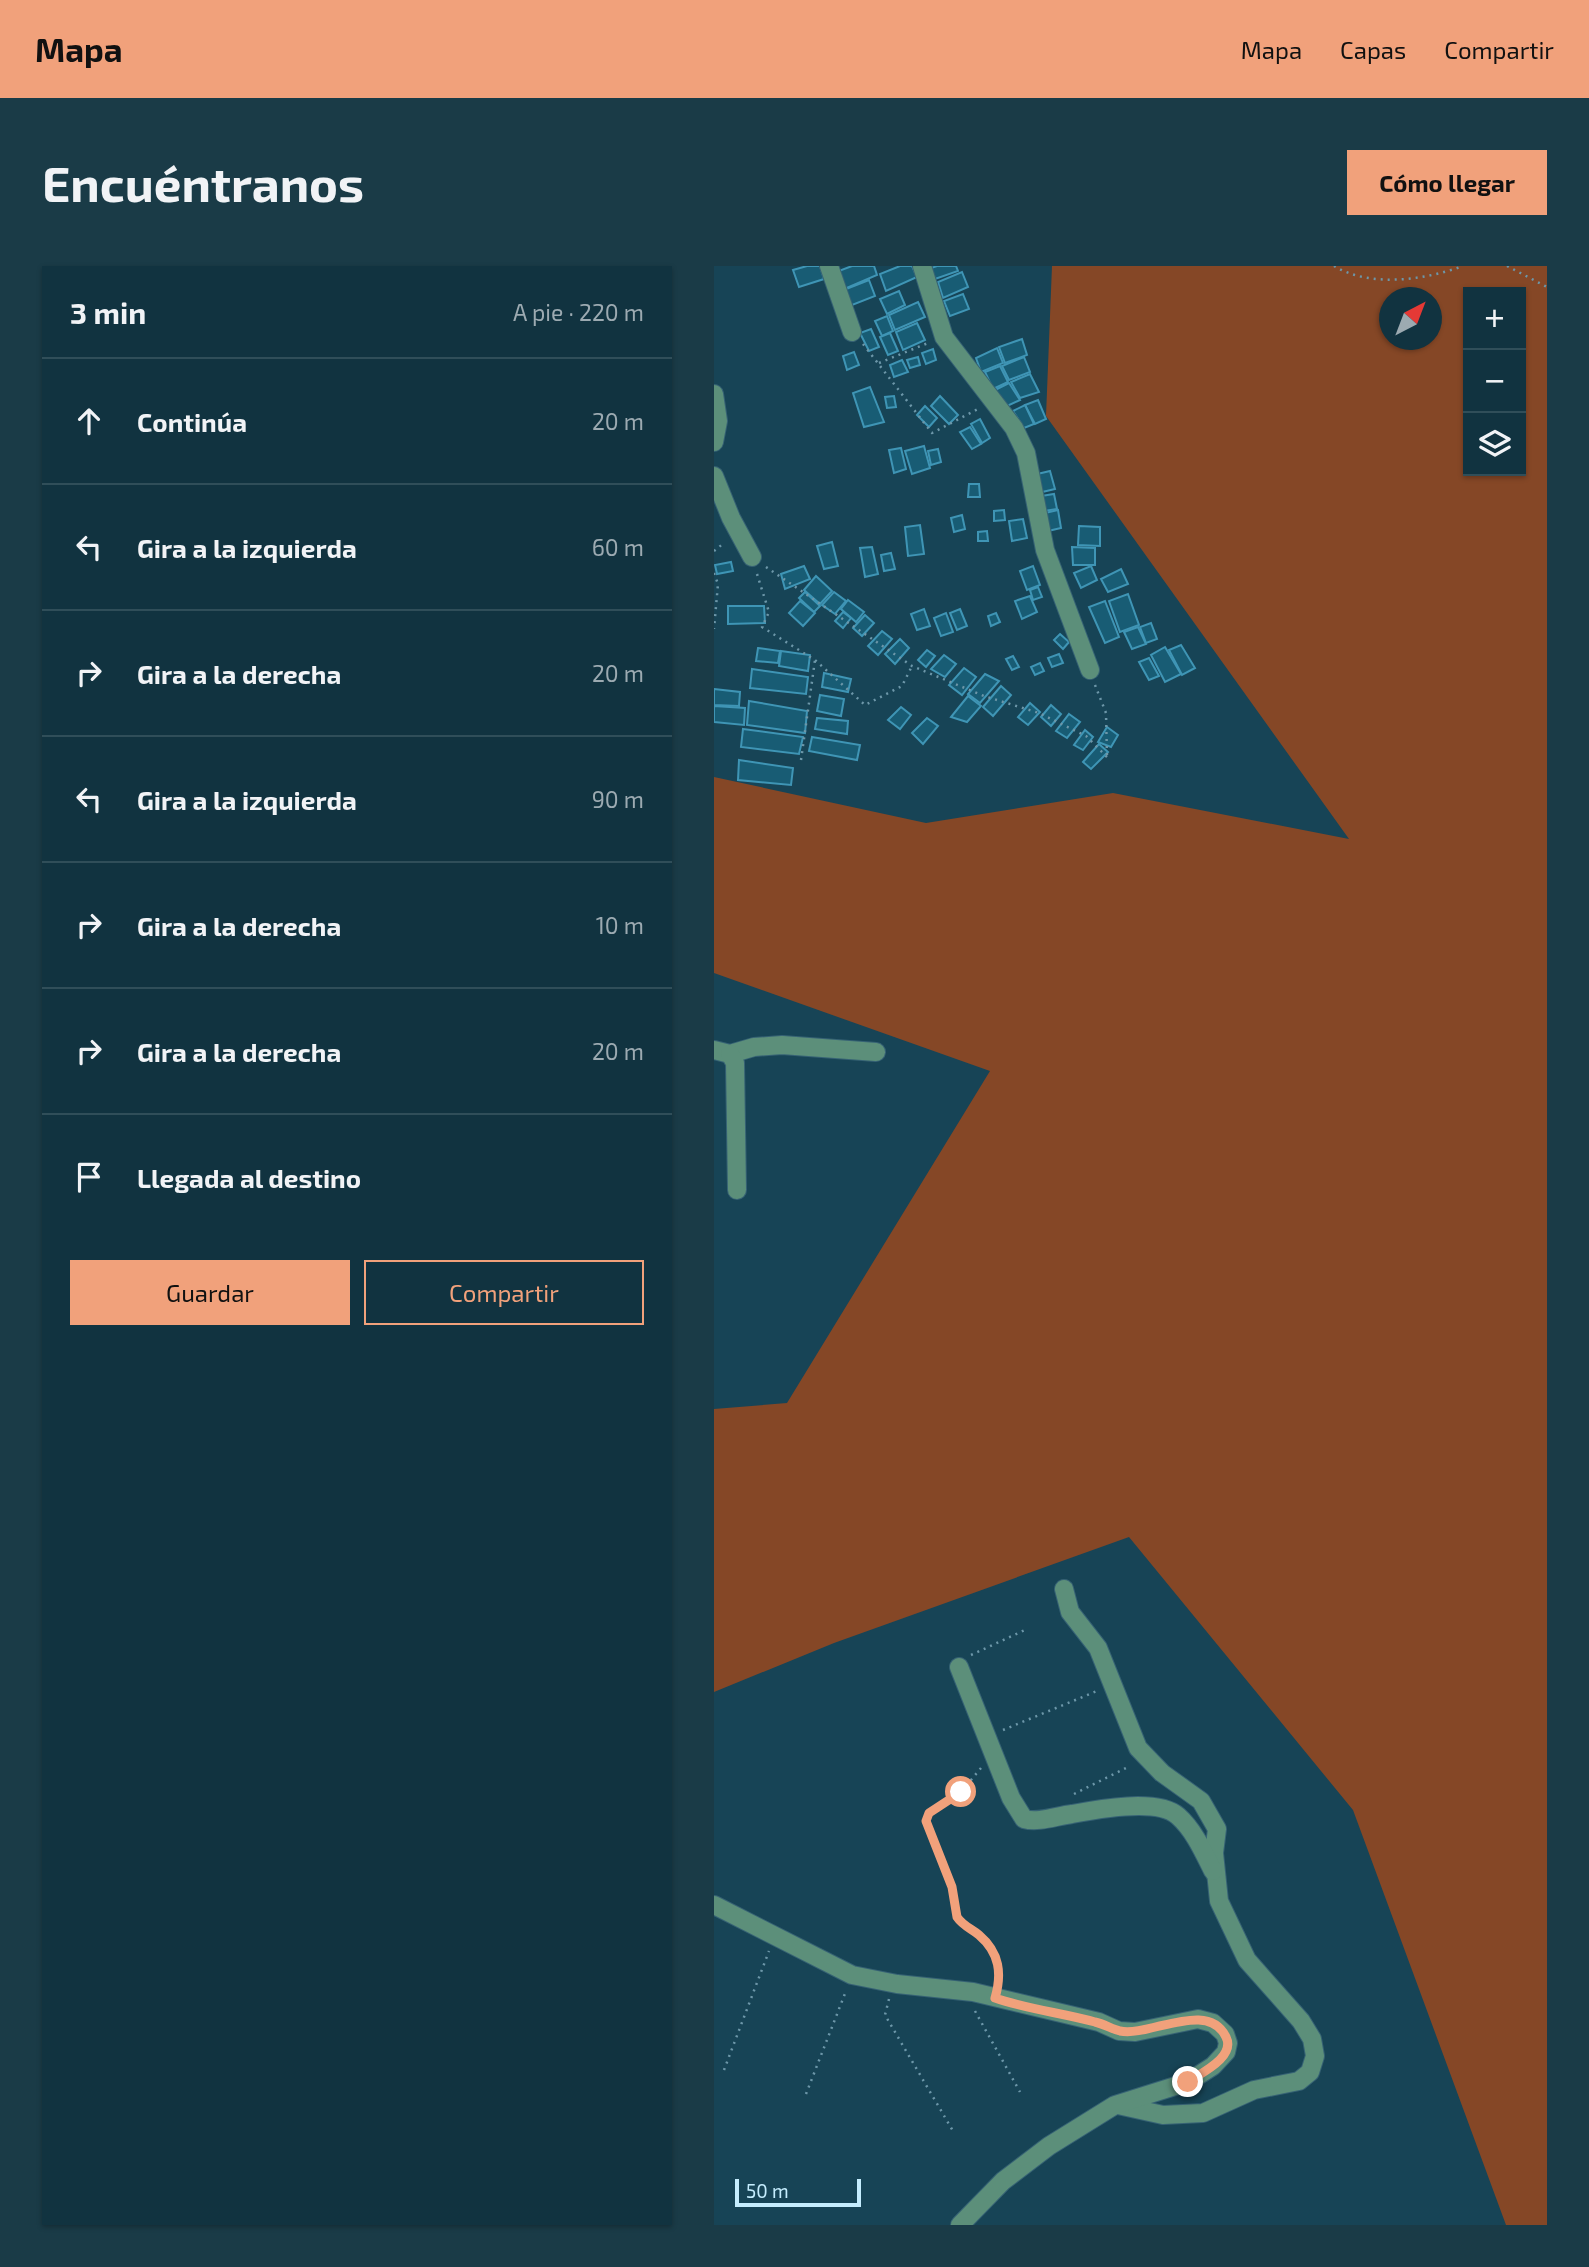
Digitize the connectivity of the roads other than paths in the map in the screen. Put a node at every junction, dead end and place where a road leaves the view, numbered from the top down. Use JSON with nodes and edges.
{"nodes":[{"id":1,"x":829,"y":266,"type":"edge"},
{"id":2,"x":922,"y":266,"type":"edge"},
{"id":3,"x":852,"y":332,"type":"road end"},
{"id":4,"x":714,"y":394,"type":"edge"},
{"id":5,"x":714,"y":442,"type":"edge"},
{"id":6,"x":714,"y":476,"type":"edge"},
{"id":7,"x":752,"y":557,"type":"road end"},
{"id":8,"x":1090,"y":670,"type":"road end"},
{"id":9,"x":722,"y":1052,"type":"edge"},
{"id":10,"x":876,"y":1052,"type":"dead end"},
{"id":11,"x":737,"y":1190,"type":"dead end"},
{"id":12,"x":1064,"y":1589,"type":"dead end"},
{"id":13,"x":959,"y":1667,"type":"road end"},
{"id":14,"x":1216,"y":1877,"type":"junction"},
{"id":15,"x":714,"y":1905,"type":"edge"},
{"id":16,"x":1115,"y":2105,"type":"junction"},
{"id":17,"x":960,"y":2225,"type":"edge"}],
"edges":[{"from":1,"to":3,"type":"street"},
{"from":2,"to":8,"type":"street"},
{"from":4,"to":5,"type":"street"},
{"from":6,"to":7,"type":"street"},
{"from":9,"to":10,"type":"street"},
{"from":9,"to":11,"type":"street"},
{"from":12,"to":14,"type":"street"},
{"from":13,"to":14,"type":"street"},
{"from":14,"to":16,"type":"street"},
{"from":15,"to":16,"type":"street"},
{"from":16,"to":17,"type":"street"}]}
